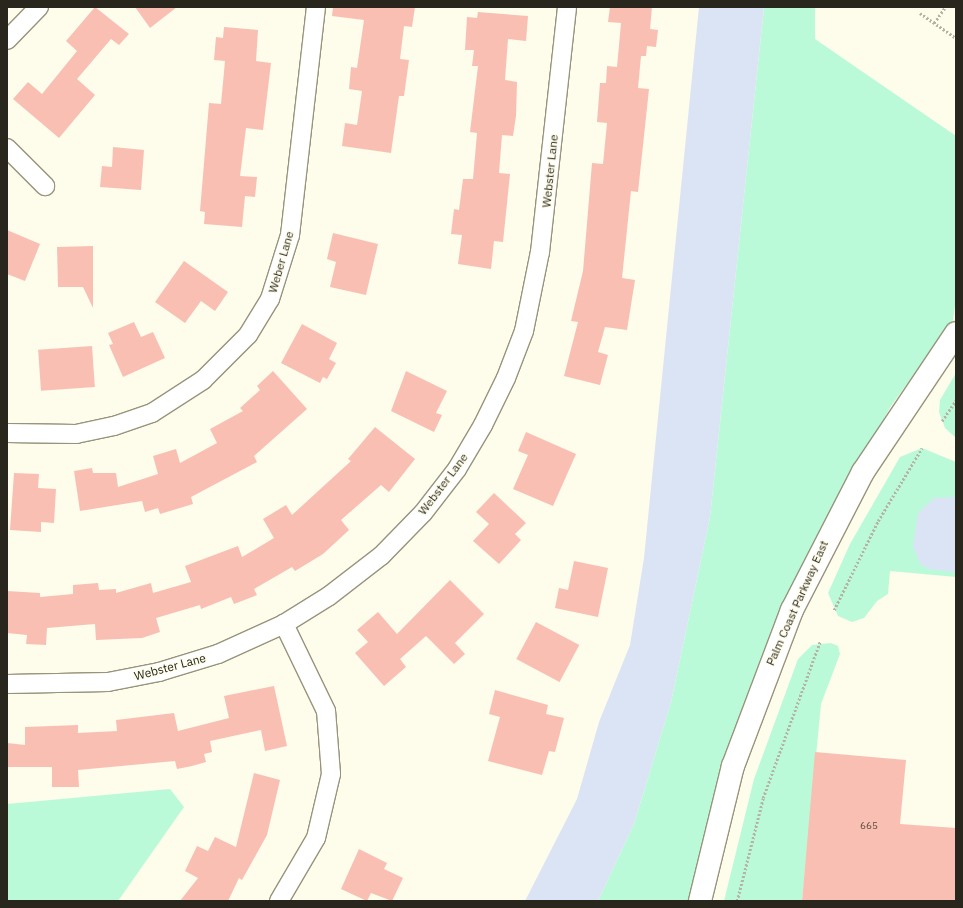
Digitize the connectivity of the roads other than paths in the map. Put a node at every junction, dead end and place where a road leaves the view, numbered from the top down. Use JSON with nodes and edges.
{"nodes":[{"id":1,"x":39,"y":7,"type":"edge"},
{"id":2,"x":316,"y":7,"type":"edge"},
{"id":3,"x":567,"y":7,"type":"edge"},
{"id":4,"x":7,"y":40,"type":"edge"},
{"id":5,"x":7,"y":148,"type":"edge"},
{"id":6,"x":46,"y":186,"type":"dead end"},
{"id":7,"x":956,"y":333,"type":"edge"},
{"id":8,"x":7,"y":433,"type":"edge"},
{"id":9,"x":284,"y":624,"type":"junction"},
{"id":10,"x":7,"y":684,"type":"edge"},
{"id":11,"x":279,"y":901,"type":"edge"},
{"id":12,"x":700,"y":901,"type":"edge"}],
"edges":[{"from":1,"to":4,"type":"street"},
{"from":2,"to":8,"type":"street","name":"Weber Lane"},
{"from":3,"to":9,"type":"street","name":"Webster Lane"},
{"from":5,"to":6,"type":"street"},
{"from":7,"to":12,"type":"main road","name":"Palm Coast Parkway East"},
{"from":9,"to":10,"type":"street","name":"Webster Lane"},
{"from":9,"to":11,"type":"street"}]}
